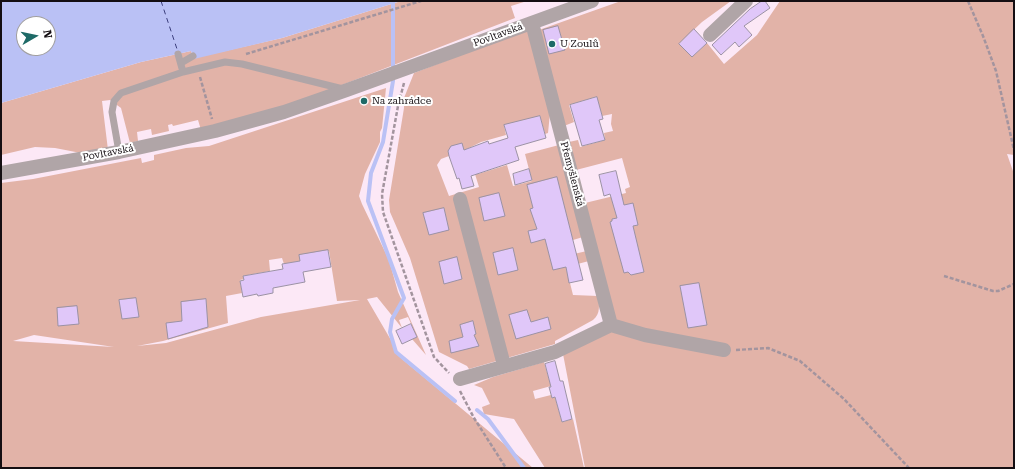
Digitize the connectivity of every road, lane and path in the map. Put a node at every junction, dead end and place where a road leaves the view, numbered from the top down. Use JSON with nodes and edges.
{"nodes":[{"id":1,"x":421,"y":1,"type":"edge"},
{"id":2,"x":592,"y":1,"type":"edge"},
{"id":3,"x":746,"y":1,"type":"edge"},
{"id":4,"x":968,"y":1,"type":"edge"},
{"id":5,"x":532,"y":23,"type":"junction"},
{"id":6,"x":710,"y":35,"type":"dead end"},
{"id":7,"x":178,"y":54,"type":"dead end"},
{"id":8,"x":244,"y":54,"type":"dead end"},
{"id":9,"x":193,"y":56,"type":"dead end"},
{"id":10,"x":181,"y":63,"type":"junction"},
{"id":11,"x":198,"y":68,"type":"junction"},
{"id":12,"x":404,"y":69,"type":"junction"},
{"id":13,"x":183,"y":72,"type":"junction"},
{"id":14,"x":347,"y":90,"type":"junction"},
{"id":15,"x":214,"y":127,"type":"junction"},
{"id":16,"x":1014,"y":150,"type":"edge"},
{"id":17,"x":119,"y":152,"type":"junction"},
{"id":18,"x":1,"y":173,"type":"edge"},
{"id":19,"x":460,"y":200,"type":"dead end"},
{"id":20,"x":944,"y":276,"type":"dead end"},
{"id":21,"x":1014,"y":284,"type":"edge"},
{"id":22,"x":611,"y":324,"type":"junction"},
{"id":23,"x":724,"y":350,"type":"joint"},
{"id":24,"x":504,"y":365,"type":"junction"},
{"id":25,"x":460,"y":378,"type":"joint"},
{"id":26,"x":463,"y":398,"type":"dead end"},
{"id":27,"x":506,"y":468,"type":"edge"},
{"id":28,"x":909,"y":468,"type":"edge"}],
"edges":[{"from":1,"to":8,"type":"path"},
{"from":2,"to":5,"type":"street","name":"Povltavská"},
{"from":3,"to":6,"type":"street"},
{"from":4,"to":16,"type":"path"},
{"from":5,"to":12,"type":"street","name":"Povltavská"},
{"from":5,"to":22,"type":"street","name":"Přemyšlenská"},
{"from":7,"to":10,"type":"lane"},
{"from":9,"to":10,"type":"lane"},
{"from":10,"to":13,"type":"lane"},
{"from":11,"to":13,"type":"lane"},
{"from":11,"to":14,"type":"lane"},
{"from":11,"to":15,"type":"path"},
{"from":12,"to":14,"type":"street","name":"Povltavská"},
{"from":12,"to":25,"type":"path"},
{"from":13,"to":17,"type":"lane"},
{"from":14,"to":15,"type":"street","name":"Povltavská"},
{"from":15,"to":17,"type":"street","name":"Povltavská"},
{"from":17,"to":18,"type":"street","name":"Povltavská"},
{"from":19,"to":24,"type":"street"},
{"from":20,"to":21,"type":"path"},
{"from":22,"to":23,"type":"street"},
{"from":22,"to":24,"type":"street"},
{"from":23,"to":28,"type":"path"},
{"from":24,"to":25,"type":"street"},
{"from":26,"to":27,"type":"path"}]}
